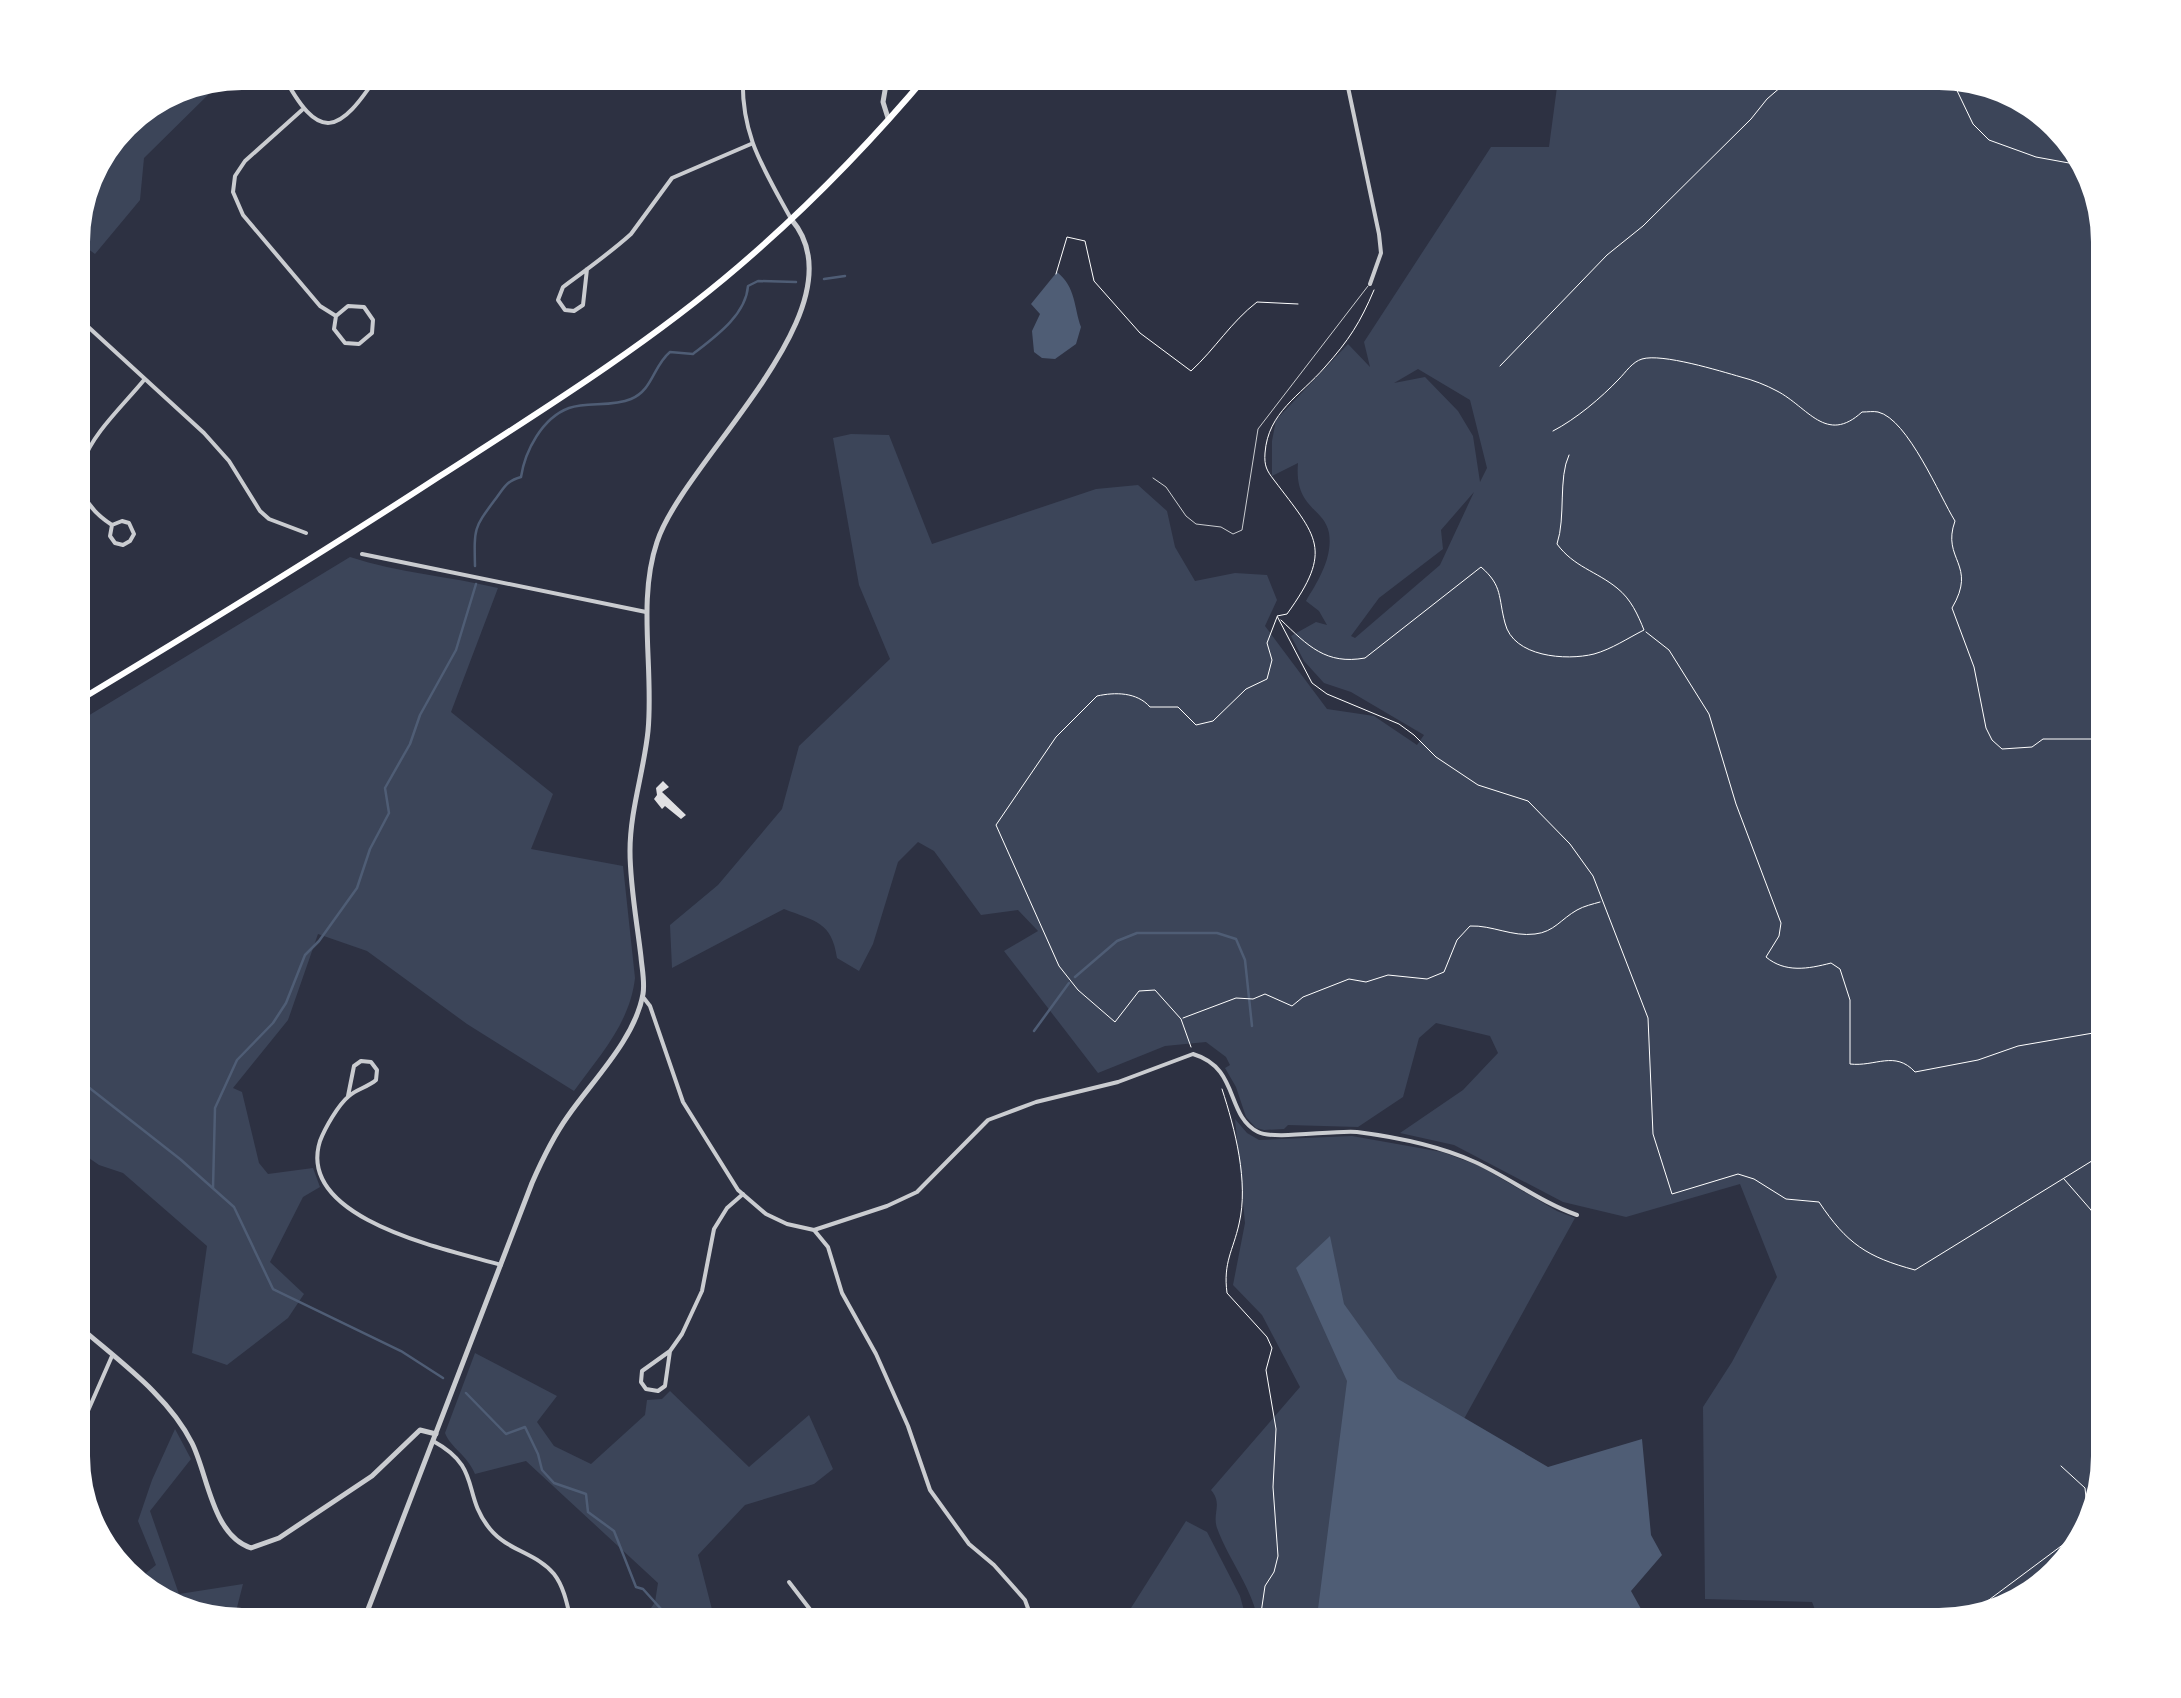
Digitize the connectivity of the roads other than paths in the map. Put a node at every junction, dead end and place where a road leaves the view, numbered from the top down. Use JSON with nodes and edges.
{"nodes":[{"id":1,"x":291,"y":90,"type":"edge"},
{"id":2,"x":367,"y":90,"type":"edge"},
{"id":3,"x":742,"y":90,"type":"edge"},
{"id":4,"x":884,"y":90,"type":"edge"},
{"id":5,"x":915,"y":90,"type":"edge"},
{"id":6,"x":1349,"y":90,"type":"edge"},
{"id":7,"x":302,"y":110,"type":"junction"},
{"id":8,"x":889,"y":120,"type":"junction"},
{"id":9,"x":751,"y":144,"type":"junction"},
{"id":10,"x":792,"y":219,"type":"junction"},
{"id":11,"x":586,"y":269,"type":"junction"},
{"id":12,"x":1373,"y":285,"type":"joint"},
{"id":13,"x":336,"y":316,"type":"junction"},
{"id":14,"x":90,"y":329,"type":"edge"},
{"id":15,"x":144,"y":380,"type":"junction"},
{"id":16,"x":90,"y":446,"type":"edge"},
{"id":17,"x":1152,"y":478,"type":"dead end"},
{"id":18,"x":90,"y":503,"type":"edge"},
{"id":19,"x":112,"y":525,"type":"junction"},
{"id":20,"x":306,"y":532,"type":"dead end"},
{"id":21,"x":362,"y":554,"type":"dead end"},
{"id":22,"x":649,"y":612,"type":"junction"},
{"id":23,"x":90,"y":694,"type":"edge"},
{"id":24,"x":643,"y":997,"type":"junction"},
{"id":25,"x":348,"y":1096,"type":"junction"},
{"id":26,"x":743,"y":1194,"type":"junction"},
{"id":27,"x":1577,"y":1215,"type":"dead end"},
{"id":28,"x":814,"y":1230,"type":"junction"},
{"id":29,"x":500,"y":1265,"type":"junction"},
{"id":30,"x":90,"y":1336,"type":"edge"},
{"id":31,"x":670,"y":1351,"type":"junction"},
{"id":32,"x":112,"y":1356,"type":"junction"},
{"id":33,"x":90,"y":1407,"type":"edge"},
{"id":34,"x":436,"y":1434,"type":"junction"},
{"id":35,"x":433,"y":1441,"type":"junction"},
{"id":36,"x":789,"y":1582,"type":"dead end"},
{"id":37,"x":369,"y":1608,"type":"edge"},
{"id":38,"x":566,"y":1608,"type":"edge"},
{"id":39,"x":808,"y":1608,"type":"edge"},
{"id":40,"x":1028,"y":1608,"type":"edge"}],
"edges":[{"from":1,"to":7,"type":"street"},
{"from":2,"to":7,"type":"street"},
{"from":3,"to":9,"type":"street"},
{"from":4,"to":8,"type":"street"},
{"from":5,"to":8,"type":"main road"},
{"from":6,"to":12,"type":"street"},
{"from":7,"to":13,"type":"street"},
{"from":8,"to":10,"type":"main road"},
{"from":9,"to":10,"type":"street"},
{"from":9,"to":11,"type":"street"},
{"from":10,"to":22,"type":"street"},
{"from":10,"to":23,"type":"main road"},
{"from":11,"to":11,"type":"street"},
{"from":12,"to":17,"type":"lane"},
{"from":13,"to":13,"type":"street"},
{"from":14,"to":15,"type":"street"},
{"from":15,"to":16,"type":"street"},
{"from":15,"to":20,"type":"street"},
{"from":18,"to":19,"type":"street"},
{"from":19,"to":19,"type":"street"},
{"from":21,"to":22,"type":"street"},
{"from":22,"to":24,"type":"street"},
{"from":24,"to":26,"type":"street"},
{"from":24,"to":29,"type":"street"},
{"from":25,"to":25,"type":"street"},
{"from":25,"to":29,"type":"street"},
{"from":26,"to":28,"type":"street"},
{"from":26,"to":31,"type":"street"},
{"from":27,"to":28,"type":"street"},
{"from":28,"to":40,"type":"street"},
{"from":29,"to":34,"type":"street"},
{"from":30,"to":32,"type":"street"},
{"from":31,"to":31,"type":"street"},
{"from":32,"to":33,"type":"street"},
{"from":32,"to":34,"type":"street"},
{"from":34,"to":35,"type":"street"},
{"from":35,"to":37,"type":"street"},
{"from":35,"to":38,"type":"street"},
{"from":36,"to":39,"type":"street"}]}
